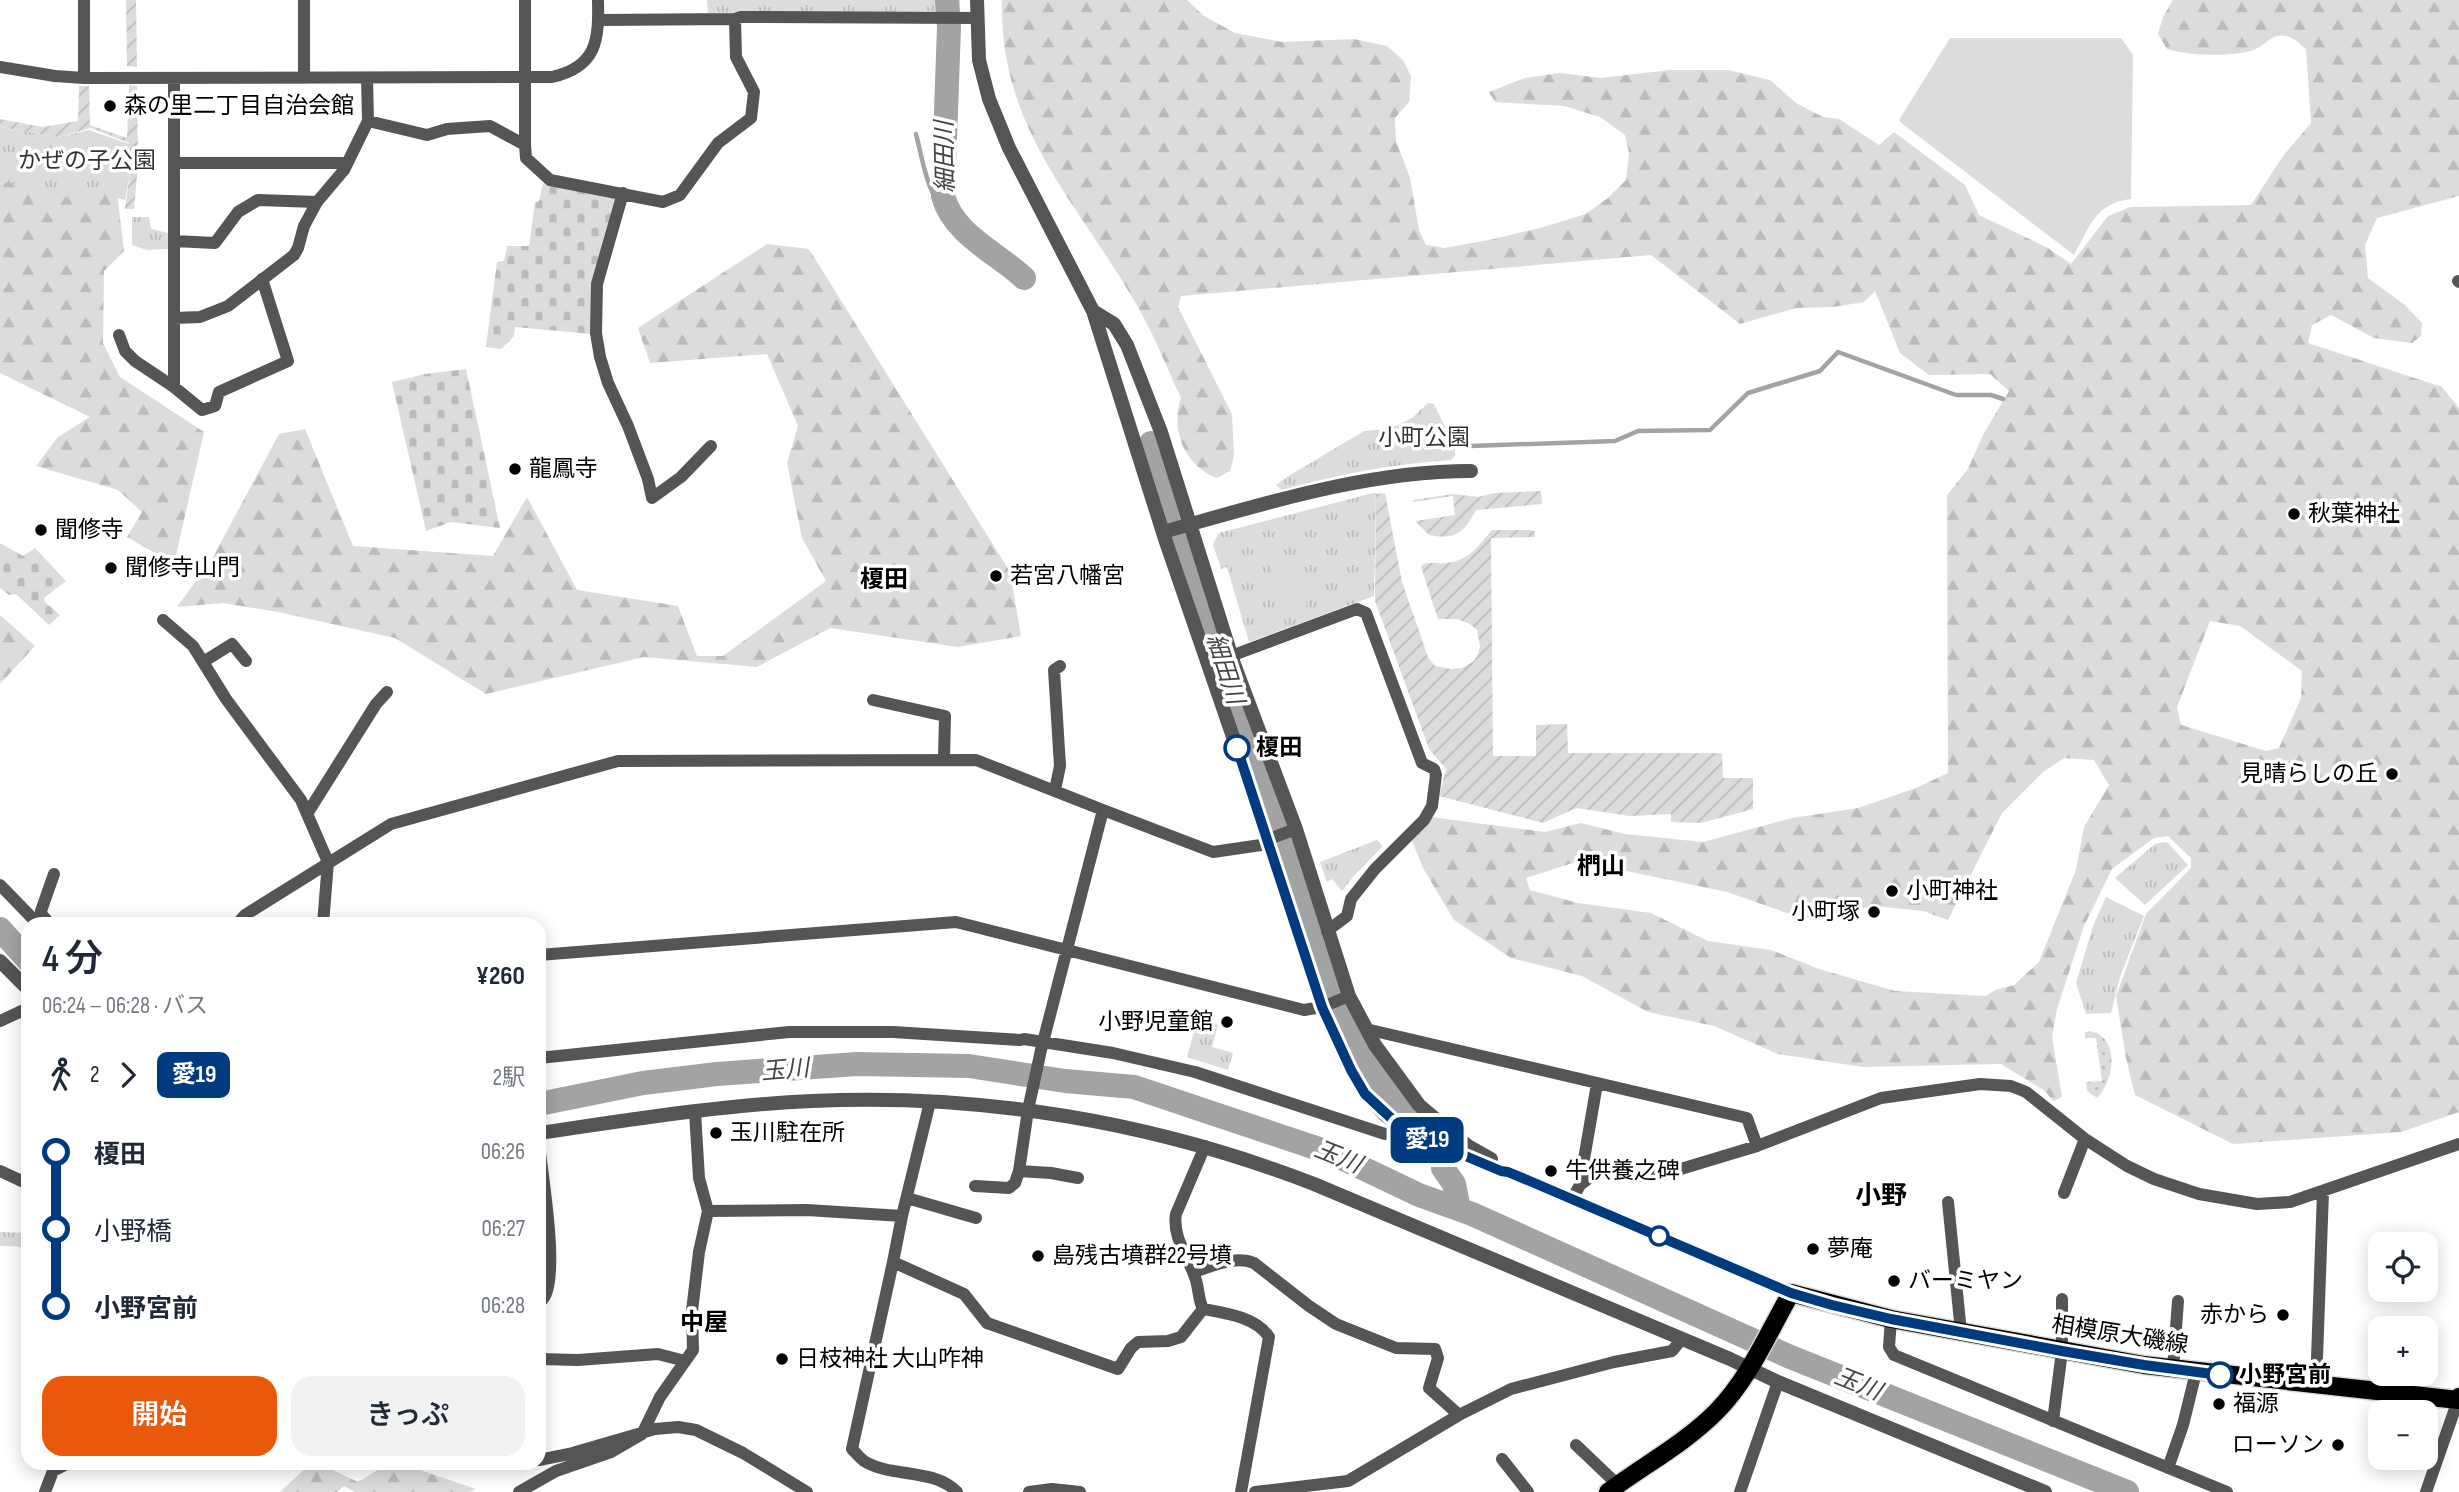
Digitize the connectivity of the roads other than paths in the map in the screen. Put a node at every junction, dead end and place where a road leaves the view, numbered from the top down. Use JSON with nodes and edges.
{"nodes":[{"id":1,"x":84,"y":0,"type":"edge"},
{"id":2,"x":304,"y":0,"type":"edge"},
{"id":3,"x":525,"y":0,"type":"edge"},
{"id":4,"x":598,"y":0,"type":"edge"},
{"id":5,"x":977,"y":0,"type":"edge"},
{"id":6,"x":976,"y":18,"type":"junction"},
{"id":7,"x":735,"y":19,"type":"junction"},
{"id":8,"x":598,"y":20,"type":"junction"},
{"id":9,"x":0,"y":67,"type":"edge"},
{"id":10,"x":84,"y":78,"type":"junction"},
{"id":11,"x":174,"y":78,"type":"junction"},
{"id":12,"x":304,"y":78,"type":"junction"},
{"id":13,"x":367,"y":78,"type":"junction"},
{"id":14,"x":525,"y":78,"type":"junction"},
{"id":15,"x":368,"y":121,"type":"junction"},
{"id":16,"x":525,"y":145,"type":"junction"},
{"id":17,"x":175,"y":163,"type":"junction"},
{"id":18,"x":346,"y":163,"type":"junction"},
{"id":19,"x":624,"y":193,"type":"junction"},
{"id":20,"x":317,"y":202,"type":"junction"},
{"id":21,"x":174,"y":241,"type":"junction"},
{"id":22,"x":262,"y":279,"type":"junction"},
{"id":23,"x":1093,"y":311,"type":"junction"},
{"id":24,"x":174,"y":318,"type":"junction"},
{"id":25,"x":119,"y":335,"type":"dead end"},
{"id":26,"x":174,"y":387,"type":"junction"},
{"id":27,"x":711,"y":446,"type":"dead end"},
{"id":28,"x":1471,"y":471,"type":"dead end"},
{"id":29,"x":1176,"y":528,"type":"junction"},
{"id":30,"x":163,"y":620,"type":"dead end"},
{"id":31,"x":246,"y":661,"type":"dead end"},
{"id":32,"x":203,"y":662,"type":"junction"},
{"id":33,"x":1060,"y":666,"type":"dead end"},
{"id":34,"x":1224,"y":666,"type":"junction"},
{"id":35,"x":387,"y":692,"type":"dead end"},
{"id":36,"x":873,"y":700,"type":"dead end"},
{"id":37,"x":944,"y":759,"type":"junction"},
{"id":38,"x":1055,"y":790,"type":"junction"},
{"id":39,"x":1102,"y":810,"type":"junction"},
{"id":40,"x":307,"y":814,"type":"junction"},
{"id":41,"x":1292,"y":830,"type":"junction"},
{"id":42,"x":1270,"y":838,"type":"junction"},
{"id":43,"x":328,"y":862,"type":"junction"},
{"id":44,"x":54,"y":874,"type":"dead end"},
{"id":45,"x":0,"y":885,"type":"edge"},
{"id":46,"x":31,"y":917,"type":"edge"},
{"id":47,"x":44,"y":917,"type":"edge"},
{"id":48,"x":243,"y":917,"type":"edge"},
{"id":49,"x":324,"y":917,"type":"edge"},
{"id":50,"x":1327,"y":931,"type":"junction"},
{"id":51,"x":1065,"y":949,"type":"junction"},
{"id":52,"x":546,"y":954,"type":"edge"},
{"id":53,"x":0,"y":961,"type":"edge"},
{"id":54,"x":21,"y":982,"type":"edge"},
{"id":55,"x":1347,"y":997,"type":"junction"},
{"id":56,"x":1326,"y":1005,"type":"junction"},
{"id":57,"x":21,"y":1011,"type":"edge"},
{"id":58,"x":0,"y":1021,"type":"edge"},
{"id":59,"x":1366,"y":1029,"type":"junction"},
{"id":60,"x":1042,"y":1046,"type":"junction"},
{"id":61,"x":546,"y":1057,"type":"edge"},
{"id":62,"x":1597,"y":1084,"type":"junction"},
{"id":63,"x":930,"y":1102,"type":"junction"},
{"id":64,"x":1029,"y":1106,"type":"junction"},
{"id":65,"x":695,"y":1112,"type":"junction"},
{"id":66,"x":1422,"y":1115,"type":"junction"},
{"id":67,"x":1406,"y":1128,"type":"junction"},
{"id":68,"x":546,"y":1132,"type":"edge"},
{"id":69,"x":2085,"y":1139,"type":"junction"},
{"id":70,"x":2459,"y":1144,"type":"edge"},
{"id":71,"x":1205,"y":1146,"type":"junction"},
{"id":72,"x":1757,"y":1146,"type":"junction"},
{"id":73,"x":0,"y":1171,"type":"edge"},
{"id":74,"x":1019,"y":1171,"type":"junction"},
{"id":75,"x":1508,"y":1172,"type":"junction"},
{"id":76,"x":1079,"y":1178,"type":"dead end"},
{"id":77,"x":1587,"y":1178,"type":"junction"},
{"id":78,"x":21,"y":1181,"type":"edge"},
{"id":79,"x":975,"y":1186,"type":"dead end"},
{"id":80,"x":2323,"y":1192,"type":"junction"},
{"id":81,"x":2064,"y":1193,"type":"dead end"},
{"id":82,"x":907,"y":1198,"type":"junction"},
{"id":83,"x":1572,"y":1199,"type":"junction"},
{"id":84,"x":1948,"y":1202,"type":"dead end"},
{"id":85,"x":708,"y":1211,"type":"junction"},
{"id":86,"x":902,"y":1216,"type":"junction"},
{"id":87,"x":968,"y":1220,"type":"dead end"},
{"id":88,"x":546,"y":1252,"type":"edge"},
{"id":89,"x":893,"y":1262,"type":"junction"},
{"id":90,"x":1194,"y":1272,"type":"junction"},
{"id":91,"x":546,"y":1297,"type":"edge"},
{"id":92,"x":2062,"y":1299,"type":"dead end"},
{"id":93,"x":1787,"y":1300,"type":"junction"},
{"id":94,"x":2179,"y":1301,"type":"dead end"},
{"id":95,"x":1203,"y":1309,"type":"junction"},
{"id":96,"x":1891,"y":1319,"type":"junction"},
{"id":97,"x":1961,"y":1332,"type":"junction"},
{"id":98,"x":1681,"y":1340,"type":"junction"},
{"id":99,"x":2062,"y":1351,"type":"junction"},
{"id":100,"x":546,"y":1359,"type":"edge"},
{"id":101,"x":685,"y":1361,"type":"junction"},
{"id":102,"x":1749,"y":1365,"type":"junction"},
{"id":103,"x":2173,"y":1369,"type":"junction"},
{"id":104,"x":2196,"y":1372,"type":"junction"},
{"id":105,"x":1778,"y":1382,"type":"junction"},
{"id":106,"x":2316,"y":1386,"type":"junction"},
{"id":107,"x":2458,"y":1399,"type":"edge"},
{"id":108,"x":1459,"y":1415,"type":"junction"},
{"id":109,"x":2053,"y":1421,"type":"junction"},
{"id":110,"x":642,"y":1434,"type":"junction"},
{"id":111,"x":1576,"y":1445,"type":"dead end"},
{"id":112,"x":546,"y":1458,"type":"edge"},
{"id":113,"x":1503,"y":1459,"type":"dead end"},
{"id":114,"x":2168,"y":1468,"type":"junction"},
{"id":115,"x":55,"y":1470,"type":"edge"},
{"id":116,"x":1350,"y":1486,"type":"edge"},
{"id":117,"x":1613,"y":1488,"type":"edge"},
{"id":118,"x":45,"y":1492,"type":"edge"},
{"id":119,"x":519,"y":1492,"type":"edge"},
{"id":120,"x":807,"y":1492,"type":"edge"},
{"id":121,"x":957,"y":1492,"type":"edge"},
{"id":122,"x":1028,"y":1492,"type":"edge"},
{"id":123,"x":1080,"y":1492,"type":"edge"},
{"id":124,"x":1241,"y":1492,"type":"edge"},
{"id":125,"x":1255,"y":1492,"type":"edge"},
{"id":126,"x":1528,"y":1492,"type":"edge"},
{"id":127,"x":1740,"y":1492,"type":"edge"},
{"id":128,"x":2045,"y":1492,"type":"edge"},
{"id":129,"x":2227,"y":1492,"type":"edge"},
{"id":130,"x":2426,"y":1492,"type":"edge"}],
"edges":[{"from":1,"to":10,"type":"street"},
{"from":2,"to":12,"type":"street"},
{"from":3,"to":14,"type":"street"},
{"from":4,"to":8,"type":"street"},
{"from":5,"to":6,"type":"street"},
{"from":6,"to":7,"type":"street"},
{"from":6,"to":23,"type":"street"},
{"from":7,"to":8,"type":"street"},
{"from":7,"to":19,"type":"street"},
{"from":8,"to":14,"type":"street"},
{"from":9,"to":10,"type":"street"},
{"from":10,"to":11,"type":"street"},
{"from":11,"to":12,"type":"street"},
{"from":11,"to":17,"type":"street"},
{"from":12,"to":13,"type":"street"},
{"from":13,"to":14,"type":"street"},
{"from":13,"to":15,"type":"street"},
{"from":14,"to":16,"type":"street"},
{"from":15,"to":16,"type":"street"},
{"from":15,"to":18,"type":"street"},
{"from":16,"to":19,"type":"street"},
{"from":17,"to":18,"type":"street"},
{"from":17,"to":21,"type":"street"},
{"from":18,"to":20,"type":"street"},
{"from":19,"to":27,"type":"street"},
{"from":20,"to":21,"type":"street"},
{"from":20,"to":22,"type":"street"},
{"from":21,"to":24,"type":"street"},
{"from":22,"to":24,"type":"street"},
{"from":22,"to":26,"type":"street"},
{"from":23,"to":29,"type":"street"},
{"from":23,"to":29,"type":"street"},
{"from":24,"to":26,"type":"street"},
{"from":25,"to":26,"type":"street"},
{"from":28,"to":29,"type":"street"},
{"from":29,"to":34,"type":"street"},
{"from":29,"to":34,"type":"street"},
{"from":30,"to":32,"type":"street"},
{"from":31,"to":32,"type":"street"},
{"from":32,"to":40,"type":"street"},
{"from":33,"to":38,"type":"street"},
{"from":34,"to":41,"type":"street"},
{"from":34,"to":42,"type":"street"},
{"from":34,"to":50,"type":"street"},
{"from":35,"to":40,"type":"street"},
{"from":36,"to":37,"type":"street"},
{"from":37,"to":38,"type":"street"},
{"from":37,"to":43,"type":"street"},
{"from":38,"to":39,"type":"street"},
{"from":39,"to":42,"type":"street"},
{"from":39,"to":51,"type":"street"},
{"from":40,"to":43,"type":"street"},
{"from":41,"to":42,"type":"street"},
{"from":41,"to":50,"type":"street"},
{"from":42,"to":56,"type":"street"},
{"from":43,"to":48,"type":"street"},
{"from":43,"to":49,"type":"street"},
{"from":44,"to":47,"type":"street"},
{"from":45,"to":46,"type":"street"},
{"from":50,"to":55,"type":"street"},
{"from":51,"to":52,"type":"street"},
{"from":51,"to":56,"type":"street"},
{"from":51,"to":60,"type":"street"},
{"from":53,"to":54,"type":"street"},
{"from":55,"to":56,"type":"street"},
{"from":55,"to":59,"type":"street"},
{"from":56,"to":67,"type":"street"},
{"from":57,"to":58,"type":"street"},
{"from":59,"to":62,"type":"street"},
{"from":59,"to":66,"type":"street"},
{"from":60,"to":61,"type":"street"},
{"from":60,"to":64,"type":"street"},
{"from":60,"to":67,"type":"street"},
{"from":62,"to":72,"type":"street"},
{"from":62,"to":77,"type":"street"},
{"from":63,"to":64,"type":"street"},
{"from":63,"to":65,"type":"street"},
{"from":63,"to":82,"type":"street"},
{"from":64,"to":71,"type":"street"},
{"from":64,"to":74,"type":"street"},
{"from":65,"to":68,"type":"street"},
{"from":65,"to":85,"type":"street"},
{"from":66,"to":67,"type":"street"},
{"from":66,"to":75,"type":"street"},
{"from":67,"to":75,"type":"street"},
{"from":69,"to":72,"type":"street"},
{"from":69,"to":80,"type":"street"},
{"from":69,"to":81,"type":"street"},
{"from":70,"to":80,"type":"street"},
{"from":71,"to":90,"type":"street"},
{"from":71,"to":98,"type":"street"},
{"from":72,"to":77,"type":"street"},
{"from":73,"to":78,"type":"street"},
{"from":74,"to":76,"type":"street"},
{"from":74,"to":79,"type":"street"},
{"from":75,"to":83,"type":"street"},
{"from":77,"to":83,"type":"street"},
{"from":80,"to":106,"type":"street"},
{"from":82,"to":86,"type":"street"},
{"from":82,"to":87,"type":"street"},
{"from":83,"to":93,"type":"street"},
{"from":84,"to":97,"type":"street"},
{"from":85,"to":86,"type":"street"},
{"from":85,"to":101,"type":"street"},
{"from":86,"to":89,"type":"street"},
{"from":88,"to":91,"type":"street"},
{"from":89,"to":95,"type":"street"},
{"from":89,"to":121,"type":"street"},
{"from":90,"to":95,"type":"street"},
{"from":90,"to":108,"type":"street"},
{"from":92,"to":99,"type":"street"},
{"from":93,"to":96,"type":"main road","name":"相模原大磯線"},
{"from":93,"to":102,"type":"main road"},
{"from":94,"to":103,"type":"street"},
{"from":95,"to":124,"type":"street"},
{"from":96,"to":97,"type":"main road","name":"相模原大磯線"},
{"from":96,"to":109,"type":"street"},
{"from":97,"to":99,"type":"main road","name":"相模原大磯線"},
{"from":98,"to":102,"type":"street"},
{"from":98,"to":108,"type":"street"},
{"from":99,"to":103,"type":"main road","name":"相模原大磯線"},
{"from":99,"to":109,"type":"street"},
{"from":100,"to":101,"type":"street"},
{"from":101,"to":110,"type":"street"},
{"from":102,"to":105,"type":"street"},
{"from":102,"to":117,"type":"main road"},
{"from":103,"to":104,"type":"main road","name":"相模原大磯線"},
{"from":104,"to":106,"type":"main road","name":"相模原大磯線"},
{"from":104,"to":114,"type":"street"},
{"from":105,"to":127,"type":"street"},
{"from":105,"to":128,"type":"street"},
{"from":106,"to":107,"type":"main road","name":"相模原大磯線"},
{"from":107,"to":130,"type":"street"},
{"from":108,"to":116,"type":"street"},
{"from":109,"to":114,"type":"street"},
{"from":110,"to":112,"type":"street"},
{"from":110,"to":119,"type":"street"},
{"from":110,"to":120,"type":"street"},
{"from":111,"to":117,"type":"street"},
{"from":113,"to":126,"type":"street"},
{"from":114,"to":129,"type":"street"},
{"from":115,"to":118,"type":"street"},
{"from":116,"to":125,"type":"street"},
{"from":122,"to":123,"type":"street"}]}
